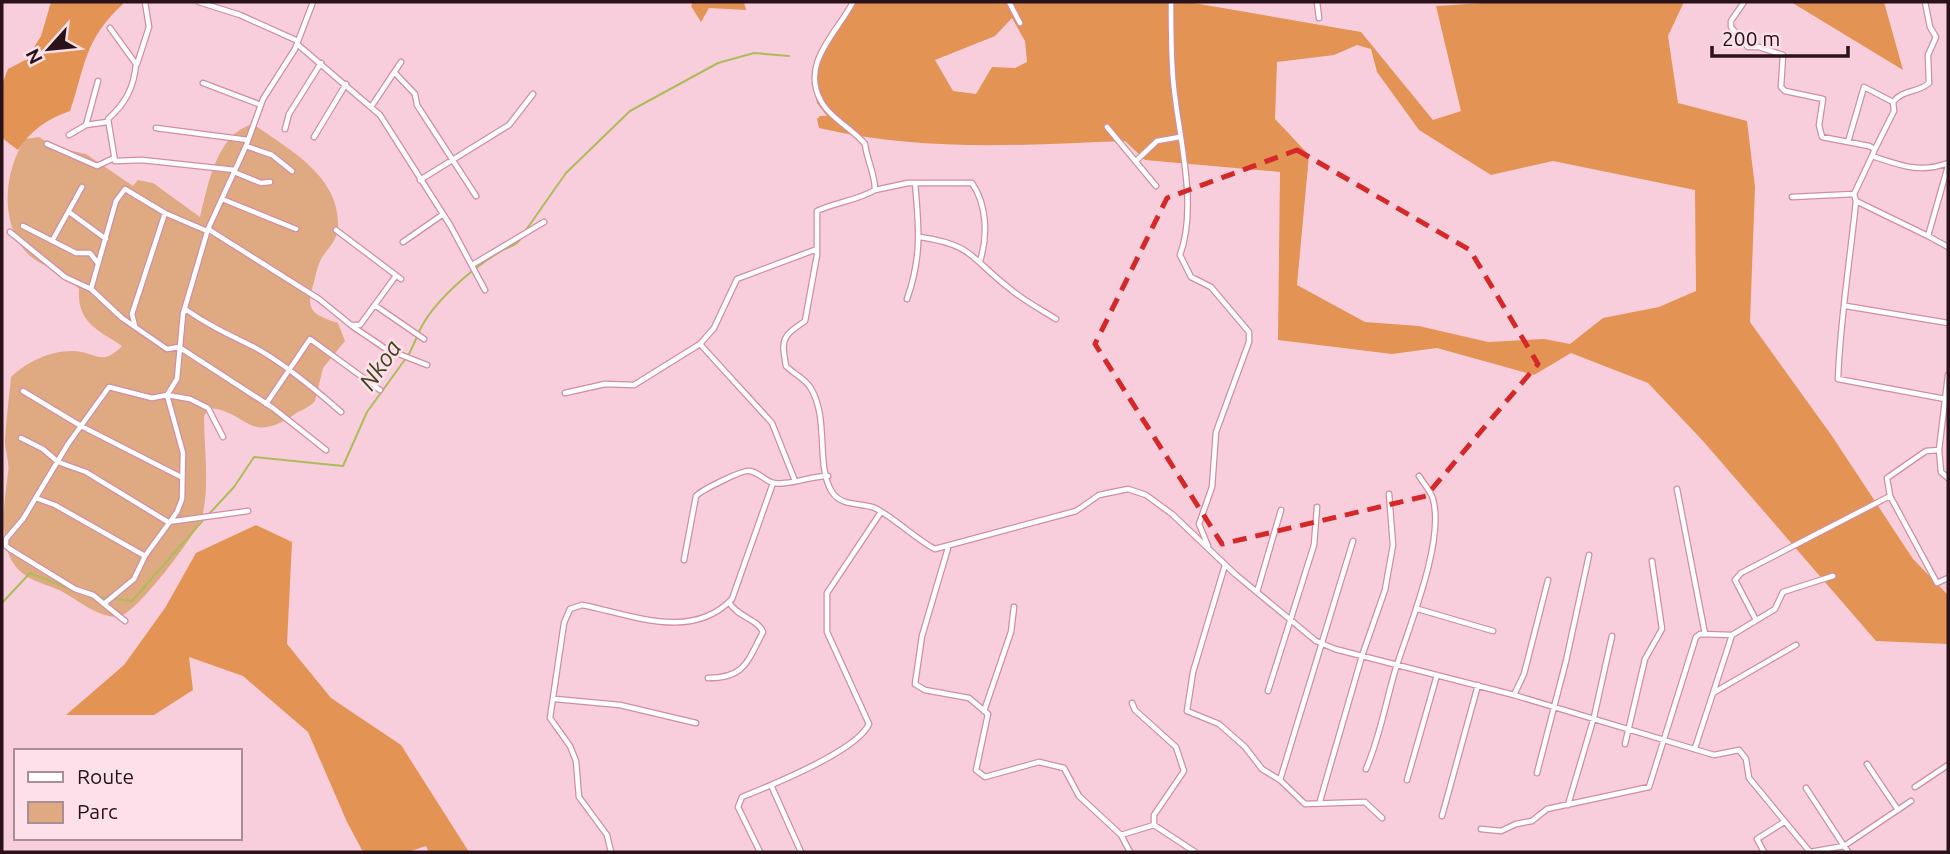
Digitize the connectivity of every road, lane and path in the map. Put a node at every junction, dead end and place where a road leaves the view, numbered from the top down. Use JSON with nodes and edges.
{"nodes":[{"id":1,"x":145,"y":2,"type":"edge"},
{"id":2,"x":199,"y":2,"type":"edge"},
{"id":3,"x":313,"y":2,"type":"edge"},
{"id":4,"x":853,"y":2,"type":"edge"},
{"id":5,"x":1009,"y":2,"type":"edge"},
{"id":6,"x":1171,"y":2,"type":"edge"},
{"id":7,"x":1317,"y":2,"type":"edge"},
{"id":8,"x":1744,"y":2,"type":"edge"},
{"id":9,"x":1925,"y":2,"type":"edge"},
{"id":10,"x":1320,"y":18,"type":"dead end"},
{"id":11,"x":1020,"y":23,"type":"dead end"},
{"id":12,"x":110,"y":28,"type":"dead end"},
{"id":13,"x":298,"y":43,"type":"junction"},
{"id":14,"x":401,"y":62,"type":"dead end"},
{"id":15,"x":321,"y":63,"type":"junction"},
{"id":16,"x":136,"y":64,"type":"junction"},
{"id":17,"x":396,"y":73,"type":"junction"},
{"id":18,"x":98,"y":81,"type":"dead end"},
{"id":19,"x":203,"y":83,"type":"dead end"},
{"id":20,"x":346,"y":84,"type":"junction"},
{"id":21,"x":533,"y":94,"type":"dead end"},
{"id":22,"x":1893,"y":102,"type":"junction"},
{"id":23,"x":261,"y":105,"type":"junction"},
{"id":24,"x":371,"y":107,"type":"junction"},
{"id":25,"x":107,"y":122,"type":"junction"},
{"id":26,"x":86,"y":125,"type":"junction"},
{"id":27,"x":1107,"y":127,"type":"dead end"},
{"id":28,"x":156,"y":128,"type":"dead end"},
{"id":29,"x":285,"y":129,"type":"dead end"},
{"id":30,"x":69,"y":135,"type":"dead end"},
{"id":31,"x":314,"y":136,"type":"dead end"},
{"id":32,"x":1180,"y":137,"type":"junction"},
{"id":33,"x":248,"y":140,"type":"junction"},
{"id":34,"x":1848,"y":142,"type":"junction"},
{"id":35,"x":47,"y":144,"type":"dead end"},
{"id":36,"x":246,"y":146,"type":"junction"},
{"id":37,"x":1875,"y":149,"type":"junction"},
{"id":38,"x":1872,"y":156,"type":"junction"},
{"id":39,"x":114,"y":158,"type":"junction"},
{"id":40,"x":452,"y":160,"type":"junction"},
{"id":41,"x":1137,"y":160,"type":"junction"},
{"id":42,"x":1948,"y":165,"type":"edge"},
{"id":43,"x":234,"y":171,"type":"junction"},
{"id":44,"x":292,"y":171,"type":"dead end"},
{"id":45,"x":420,"y":180,"type":"junction"},
{"id":46,"x":270,"y":182,"type":"dead end"},
{"id":47,"x":915,"y":183,"type":"junction"},
{"id":48,"x":1156,"y":186,"type":"dead end"},
{"id":49,"x":82,"y":187,"type":"dead end"},
{"id":50,"x":875,"y":190,"type":"junction"},
{"id":51,"x":1854,"y":194,"type":"junction"},
{"id":52,"x":476,"y":197,"type":"dead end"},
{"id":53,"x":1792,"y":197,"type":"dead end"},
{"id":54,"x":222,"y":199,"type":"junction"},
{"id":55,"x":1856,"y":201,"type":"junction"},
{"id":56,"x":68,"y":212,"type":"junction"},
{"id":57,"x":164,"y":213,"type":"junction"},
{"id":58,"x":443,"y":215,"type":"junction"},
{"id":59,"x":544,"y":222,"type":"dead end"},
{"id":60,"x":23,"y":226,"type":"dead end"},
{"id":61,"x":296,"y":229,"type":"dead end"},
{"id":62,"x":208,"y":230,"type":"junction"},
{"id":63,"x":337,"y":230,"type":"dead end"},
{"id":64,"x":10,"y":232,"type":"dead end"},
{"id":65,"x":1928,"y":236,"type":"junction"},
{"id":66,"x":920,"y":237,"type":"junction"},
{"id":67,"x":106,"y":239,"type":"junction"},
{"id":68,"x":52,"y":242,"type":"junction"},
{"id":69,"x":403,"y":242,"type":"dead end"},
{"id":70,"x":1948,"y":247,"type":"edge"},
{"id":71,"x":817,"y":249,"type":"junction"},
{"id":72,"x":980,"y":261,"type":"junction"},
{"id":73,"x":97,"y":262,"type":"junction"},
{"id":74,"x":472,"y":265,"type":"junction"},
{"id":75,"x":91,"y":289,"type":"junction"},
{"id":76,"x":485,"y":290,"type":"dead end"},
{"id":77,"x":907,"y":299,"type":"dead end"},
{"id":78,"x":376,"y":306,"type":"junction"},
{"id":79,"x":1846,"y":306,"type":"junction"},
{"id":80,"x":185,"y":309,"type":"junction"},
{"id":81,"x":1056,"y":319,"type":"dead end"},
{"id":82,"x":1948,"y":323,"type":"edge"},
{"id":83,"x":351,"y":325,"type":"junction"},
{"id":84,"x":135,"y":327,"type":"junction"},
{"id":85,"x":424,"y":340,"type":"dead end"},
{"id":86,"x":701,"y":344,"type":"junction"},
{"id":87,"x":179,"y":347,"type":"junction"},
{"id":88,"x":427,"y":365,"type":"dead end"},
{"id":89,"x":286,"y":370,"type":"junction"},
{"id":90,"x":1948,"y":375,"type":"edge"},
{"id":91,"x":380,"y":390,"type":"dead end"},
{"id":92,"x":23,"y":391,"type":"dead end"},
{"id":93,"x":565,"y":393,"type":"dead end"},
{"id":94,"x":167,"y":395,"type":"junction"},
{"id":95,"x":1945,"y":399,"type":"junction"},
{"id":96,"x":266,"y":404,"type":"junction"},
{"id":97,"x":341,"y":412,"type":"dead end"},
{"id":98,"x":81,"y":426,"type":"junction"},
{"id":99,"x":223,"y":437,"type":"dead end"},
{"id":100,"x":21,"y":438,"type":"dead end"},
{"id":101,"x":326,"y":450,"type":"dead end"},
{"id":102,"x":1939,"y":450,"type":"junction"},
{"id":103,"x":58,"y":462,"type":"junction"},
{"id":104,"x":1419,"y":476,"type":"dead end"},
{"id":105,"x":181,"y":477,"type":"junction"},
{"id":106,"x":828,"y":477,"type":"junction"},
{"id":107,"x":1948,"y":478,"type":"edge"},
{"id":108,"x":795,"y":481,"type":"junction"},
{"id":109,"x":773,"y":483,"type":"junction"},
{"id":110,"x":1677,"y":489,"type":"dead end"},
{"id":111,"x":1389,"y":494,"type":"dead end"},
{"id":112,"x":1890,"y":496,"type":"junction"},
{"id":113,"x":36,"y":498,"type":"junction"},
{"id":114,"x":1317,"y":508,"type":"dead end"},
{"id":115,"x":1281,"y":510,"type":"dead end"},
{"id":116,"x":248,"y":511,"type":"dead end"},
{"id":117,"x":881,"y":512,"type":"junction"},
{"id":118,"x":168,"y":522,"type":"junction"},
{"id":119,"x":1353,"y":541,"type":"dead end"},
{"id":120,"x":1208,"y":546,"type":"junction"},
{"id":121,"x":948,"y":547,"type":"junction"},
{"id":122,"x":1589,"y":555,"type":"dead end"},
{"id":123,"x":145,"y":556,"type":"junction"},
{"id":124,"x":684,"y":560,"type":"dead end"},
{"id":125,"x":1652,"y":561,"type":"dead end"},
{"id":126,"x":1226,"y":565,"type":"junction"},
{"id":127,"x":1833,"y":576,"type":"dead end"},
{"id":128,"x":1948,"y":578,"type":"edge"},
{"id":129,"x":1548,"y":580,"type":"dead end"},
{"id":130,"x":1257,"y":592,"type":"junction"},
{"id":131,"x":105,"y":603,"type":"junction"},
{"id":132,"x":729,"y":603,"type":"junction"},
{"id":133,"x":1014,"y":607,"type":"dead end"},
{"id":134,"x":1418,"y":609,"type":"junction"},
{"id":135,"x":1290,"y":618,"type":"junction"},
{"id":136,"x":1756,"y":620,"type":"junction"},
{"id":137,"x":125,"y":621,"type":"dead end"},
{"id":138,"x":1493,"y":631,"type":"dead end"},
{"id":139,"x":1705,"y":634,"type":"junction"},
{"id":140,"x":1732,"y":635,"type":"junction"},
{"id":141,"x":1612,"y":636,"type":"dead end"},
{"id":142,"x":1323,"y":644,"type":"junction"},
{"id":143,"x":1796,"y":645,"type":"dead end"},
{"id":144,"x":1362,"y":656,"type":"junction"},
{"id":145,"x":1398,"y":664,"type":"junction"},
{"id":146,"x":1437,"y":675,"type":"junction"},
{"id":147,"x":708,"y":678,"type":"dead end"},
{"id":148,"x":1478,"y":685,"type":"junction"},
{"id":149,"x":1268,"y":691,"type":"dead end"},
{"id":150,"x":1713,"y":693,"type":"junction"},
{"id":151,"x":1514,"y":695,"type":"junction"},
{"id":152,"x":555,"y":699,"type":"junction"},
{"id":153,"x":1132,"y":703,"type":"dead end"},
{"id":154,"x":1555,"y":706,"type":"junction"},
{"id":155,"x":984,"y":711,"type":"junction"},
{"id":156,"x":1594,"y":717,"type":"junction"},
{"id":157,"x":696,"y":723,"type":"dead end"},
{"id":158,"x":1629,"y":727,"type":"junction"},
{"id":159,"x":1664,"y":738,"type":"junction"},
{"id":160,"x":1625,"y":744,"type":"dead end"},
{"id":161,"x":1695,"y":748,"type":"junction"},
{"id":162,"x":1867,"y":764,"type":"dead end"},
{"id":163,"x":1948,"y":765,"type":"edge"},
{"id":164,"x":1366,"y":769,"type":"dead end"},
{"id":165,"x":1537,"y":773,"type":"dead end"},
{"id":166,"x":1280,"y":780,"type":"junction"},
{"id":167,"x":1407,"y":780,"type":"dead end"},
{"id":168,"x":771,"y":785,"type":"junction"},
{"id":169,"x":1914,"y":787,"type":"dead end"},
{"id":170,"x":1806,"y":788,"type":"dead end"},
{"id":171,"x":1911,"y":801,"type":"dead end"},
{"id":172,"x":1320,"y":802,"type":"dead end"},
{"id":173,"x":1568,"y":805,"type":"junction"},
{"id":174,"x":1898,"y":810,"type":"junction"},
{"id":175,"x":1442,"y":816,"type":"dead end"},
{"id":176,"x":1382,"y":818,"type":"dead end"},
{"id":177,"x":1784,"y":822,"type":"junction"},
{"id":178,"x":1154,"y":825,"type":"junction"},
{"id":179,"x":1481,"y":829,"type":"dead end"},
{"id":180,"x":1121,"y":835,"type":"junction"},
{"id":181,"x":1844,"y":846,"type":"junction"},
{"id":182,"x":611,"y":852,"type":"edge"},
{"id":183,"x":760,"y":852,"type":"edge"},
{"id":184,"x":801,"y":852,"type":"edge"},
{"id":185,"x":1129,"y":852,"type":"edge"},
{"id":186,"x":1195,"y":852,"type":"edge"},
{"id":187,"x":1764,"y":852,"type":"edge"},
{"id":188,"x":1848,"y":852,"type":"edge"}],
"edges":[{"from":1,"to":16,"type":"street"},
{"from":2,"to":13,"type":"street"},
{"from":3,"to":13,"type":"street"},
{"from":4,"to":50,"type":"street"},
{"from":5,"to":11,"type":"street"},
{"from":6,"to":32,"type":"street"},
{"from":7,"to":10,"type":"street"},
{"from":8,"to":34,"type":"street"},
{"from":9,"to":22,"type":"street"},
{"from":12,"to":16,"type":"street"},
{"from":13,"to":15,"type":"street"},
{"from":13,"to":23,"type":"street"},
{"from":14,"to":17,"type":"street"},
{"from":15,"to":20,"type":"street"},
{"from":15,"to":29,"type":"street"},
{"from":16,"to":25,"type":"street"},
{"from":17,"to":24,"type":"street"},
{"from":17,"to":40,"type":"street"},
{"from":18,"to":26,"type":"street"},
{"from":19,"to":23,"type":"street"},
{"from":20,"to":24,"type":"street"},
{"from":20,"to":31,"type":"street"},
{"from":21,"to":40,"type":"street"},
{"from":22,"to":34,"type":"street"},
{"from":22,"to":37,"type":"street"},
{"from":23,"to":33,"type":"street"},
{"from":24,"to":45,"type":"street"},
{"from":25,"to":26,"type":"street"},
{"from":25,"to":39,"type":"street"},
{"from":26,"to":30,"type":"street"},
{"from":27,"to":41,"type":"street"},
{"from":28,"to":33,"type":"street"},
{"from":32,"to":41,"type":"street"},
{"from":32,"to":120,"type":"street"},
{"from":33,"to":36,"type":"street"},
{"from":34,"to":37,"type":"street"},
{"from":35,"to":39,"type":"street"},
{"from":36,"to":43,"type":"street"},
{"from":36,"to":44,"type":"street"},
{"from":37,"to":38,"type":"street"},
{"from":38,"to":42,"type":"street"},
{"from":38,"to":51,"type":"street"},
{"from":39,"to":43,"type":"street"},
{"from":40,"to":45,"type":"street"},
{"from":40,"to":52,"type":"street"},
{"from":41,"to":48,"type":"street"},
{"from":42,"to":65,"type":"street"},
{"from":43,"to":46,"type":"street"},
{"from":43,"to":54,"type":"street"},
{"from":45,"to":58,"type":"street"},
{"from":47,"to":50,"type":"street"},
{"from":47,"to":66,"type":"street"},
{"from":47,"to":72,"type":"street"},
{"from":49,"to":56,"type":"street"},
{"from":50,"to":71,"type":"street"},
{"from":51,"to":53,"type":"street"},
{"from":51,"to":55,"type":"street"},
{"from":54,"to":61,"type":"street"},
{"from":54,"to":62,"type":"street"},
{"from":55,"to":65,"type":"street"},
{"from":55,"to":79,"type":"street"},
{"from":56,"to":67,"type":"street"},
{"from":56,"to":68,"type":"street"},
{"from":57,"to":62,"type":"street"},
{"from":57,"to":67,"type":"street"},
{"from":57,"to":84,"type":"street"},
{"from":58,"to":69,"type":"street"},
{"from":58,"to":74,"type":"street"},
{"from":59,"to":74,"type":"street"},
{"from":60,"to":68,"type":"street"},
{"from":62,"to":80,"type":"street"},
{"from":62,"to":83,"type":"street"},
{"from":63,"to":78,"type":"street"},
{"from":64,"to":75,"type":"street"},
{"from":65,"to":70,"type":"street"},
{"from":66,"to":72,"type":"street"},
{"from":66,"to":77,"type":"street"},
{"from":67,"to":73,"type":"street"},
{"from":68,"to":73,"type":"street"},
{"from":71,"to":86,"type":"street"},
{"from":71,"to":106,"type":"street"},
{"from":72,"to":81,"type":"street"},
{"from":73,"to":75,"type":"street"},
{"from":74,"to":76,"type":"street"},
{"from":75,"to":84,"type":"street"},
{"from":78,"to":83,"type":"street"},
{"from":78,"to":85,"type":"street"},
{"from":79,"to":82,"type":"street"},
{"from":79,"to":95,"type":"street"},
{"from":80,"to":87,"type":"street"},
{"from":80,"to":89,"type":"street"},
{"from":83,"to":88,"type":"street"},
{"from":84,"to":87,"type":"street"},
{"from":86,"to":93,"type":"street"},
{"from":86,"to":108,"type":"street"},
{"from":87,"to":94,"type":"street"},
{"from":87,"to":96,"type":"street"},
{"from":89,"to":91,"type":"street"},
{"from":89,"to":96,"type":"street"},
{"from":89,"to":97,"type":"street"},
{"from":90,"to":95,"type":"street"},
{"from":92,"to":98,"type":"street"},
{"from":94,"to":98,"type":"street"},
{"from":94,"to":99,"type":"street"},
{"from":94,"to":105,"type":"street"},
{"from":95,"to":102,"type":"street"},
{"from":96,"to":101,"type":"street"},
{"from":98,"to":103,"type":"street"},
{"from":98,"to":105,"type":"street"},
{"from":100,"to":103,"type":"street"},
{"from":102,"to":107,"type":"street"},
{"from":102,"to":112,"type":"street"},
{"from":103,"to":113,"type":"street"},
{"from":103,"to":118,"type":"street"},
{"from":104,"to":134,"type":"street"},
{"from":105,"to":118,"type":"street"},
{"from":106,"to":108,"type":"street"},
{"from":106,"to":117,"type":"street"},
{"from":108,"to":109,"type":"street"},
{"from":109,"to":124,"type":"street"},
{"from":109,"to":132,"type":"street"},
{"from":110,"to":139,"type":"street"},
{"from":111,"to":144,"type":"street"},
{"from":112,"to":128,"type":"street"},
{"from":112,"to":136,"type":"street"},
{"from":113,"to":123,"type":"street"},
{"from":113,"to":131,"type":"street"},
{"from":114,"to":135,"type":"street"},
{"from":115,"to":130,"type":"street"},
{"from":116,"to":118,"type":"street"},
{"from":117,"to":121,"type":"street"},
{"from":117,"to":168,"type":"street"},
{"from":118,"to":123,"type":"street"},
{"from":119,"to":142,"type":"street"},
{"from":120,"to":121,"type":"street"},
{"from":120,"to":126,"type":"street"},
{"from":121,"to":155,"type":"street"},
{"from":122,"to":154,"type":"street"},
{"from":123,"to":131,"type":"street"},
{"from":125,"to":158,"type":"street"},
{"from":126,"to":130,"type":"street"},
{"from":126,"to":166,"type":"street"},
{"from":127,"to":136,"type":"street"},
{"from":129,"to":151,"type":"street"},
{"from":130,"to":135,"type":"street"},
{"from":131,"to":137,"type":"street"},
{"from":132,"to":147,"type":"street"},
{"from":132,"to":152,"type":"street"},
{"from":133,"to":155,"type":"street"},
{"from":134,"to":138,"type":"street"},
{"from":134,"to":145,"type":"street"},
{"from":135,"to":142,"type":"street"},
{"from":135,"to":149,"type":"street"},
{"from":136,"to":140,"type":"street"},
{"from":139,"to":140,"type":"street"},
{"from":139,"to":159,"type":"street"},
{"from":140,"to":150,"type":"street"},
{"from":141,"to":156,"type":"street"},
{"from":142,"to":144,"type":"street"},
{"from":142,"to":166,"type":"street"},
{"from":143,"to":150,"type":"street"},
{"from":144,"to":145,"type":"street"},
{"from":144,"to":172,"type":"street"},
{"from":145,"to":146,"type":"street"},
{"from":145,"to":164,"type":"street"},
{"from":146,"to":148,"type":"street"},
{"from":146,"to":167,"type":"street"},
{"from":148,"to":151,"type":"street"},
{"from":148,"to":175,"type":"street"},
{"from":150,"to":161,"type":"street"},
{"from":151,"to":154,"type":"street"},
{"from":152,"to":157,"type":"street"},
{"from":152,"to":182,"type":"street"},
{"from":153,"to":178,"type":"street"},
{"from":154,"to":156,"type":"street"},
{"from":154,"to":165,"type":"street"},
{"from":155,"to":180,"type":"street"},
{"from":156,"to":158,"type":"street"},
{"from":156,"to":173,"type":"street"},
{"from":158,"to":159,"type":"street"},
{"from":158,"to":160,"type":"street"},
{"from":159,"to":161,"type":"street"},
{"from":159,"to":173,"type":"street"},
{"from":161,"to":177,"type":"street"},
{"from":162,"to":174,"type":"street"},
{"from":163,"to":169,"type":"street"},
{"from":166,"to":176,"type":"street"},
{"from":168,"to":183,"type":"street"},
{"from":168,"to":184,"type":"street"},
{"from":170,"to":181,"type":"street"},
{"from":171,"to":174,"type":"street"},
{"from":173,"to":179,"type":"street"},
{"from":174,"to":181,"type":"street"},
{"from":177,"to":181,"type":"street"},
{"from":177,"to":187,"type":"street"},
{"from":178,"to":180,"type":"street"},
{"from":178,"to":186,"type":"street"},
{"from":180,"to":185,"type":"street"},
{"from":181,"to":188,"type":"street"}]}
